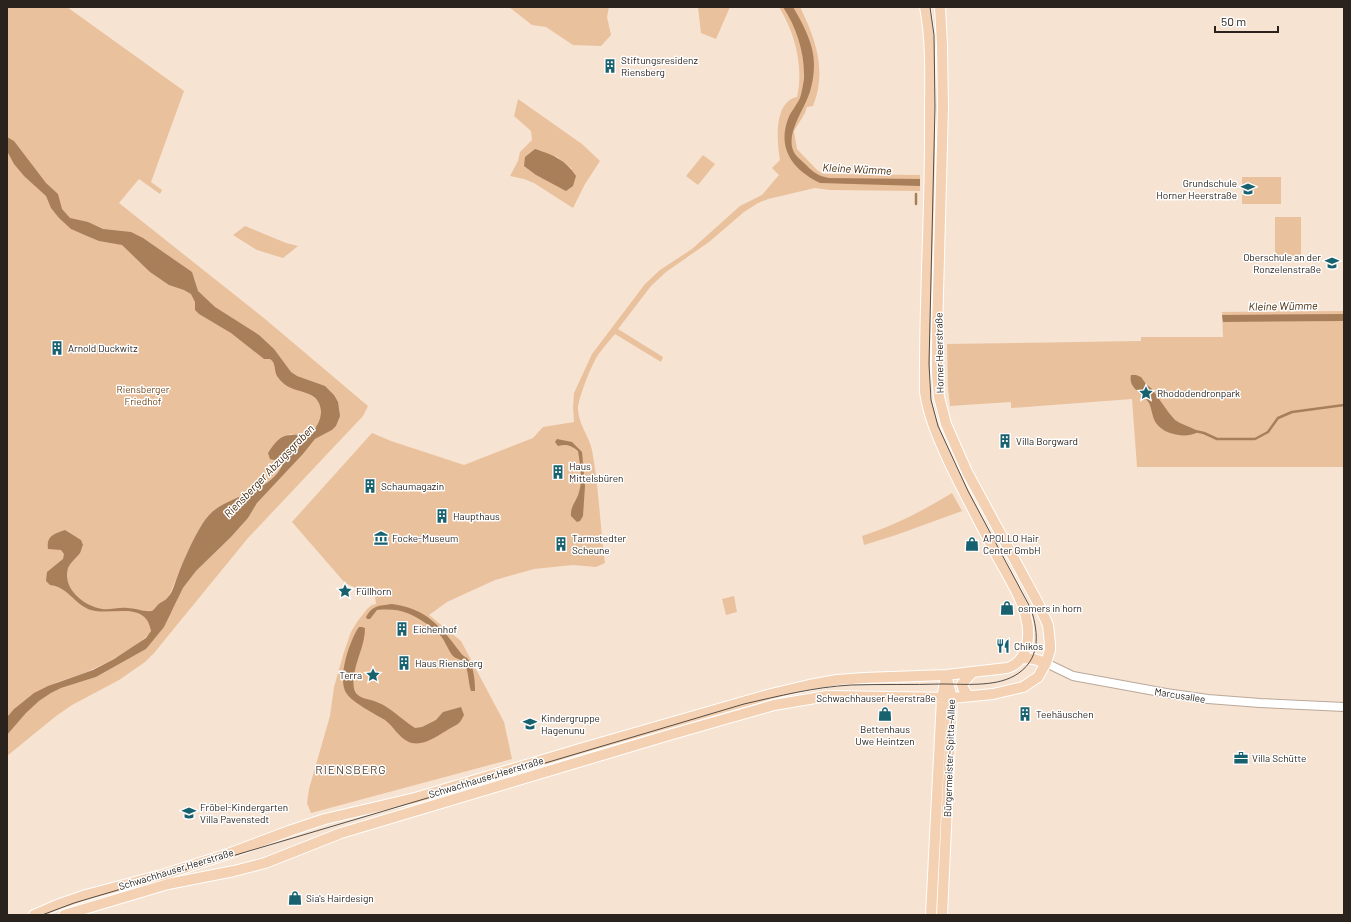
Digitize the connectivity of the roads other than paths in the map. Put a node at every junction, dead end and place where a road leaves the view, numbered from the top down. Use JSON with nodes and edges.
{"nodes":[{"id":1,"x":925,"y":7,"type":"edge"},
{"id":2,"x":940,"y":7,"type":"edge"},
{"id":3,"x":1021,"y":658,"type":"junction"},
{"id":4,"x":1046,"y":663,"type":"junction"},
{"id":5,"x":972,"y":673,"type":"junction"},
{"id":6,"x":946,"y":675,"type":"junction"},
{"id":7,"x":968,"y":696,"type":"junction"},
{"id":8,"x":942,"y":698,"type":"junction"},
{"id":9,"x":952,"y":698,"type":"junction"},
{"id":10,"x":1344,"y":707,"type":"edge"},
{"id":11,"x":34,"y":915,"type":"edge"},
{"id":12,"x":64,"y":915,"type":"edge"},
{"id":13,"x":931,"y":915,"type":"edge"},
{"id":14,"x":942,"y":915,"type":"edge"}],
"edges":[{"from":1,"to":3,"type":"main road","name":"Horner Heerstraße"},
{"from":2,"to":4,"type":"main road","name":"Horner Heerstraße"},
{"from":3,"to":4,"type":"main road","name":"Marcusallee"},
{"from":3,"to":5,"type":"main road"},
{"from":4,"to":7,"type":"main road","name":"Horner Heerstraße"},
{"from":4,"to":10,"type":"street","name":"Marcusallee"},
{"from":5,"to":6,"type":"main road"},
{"from":5,"to":7,"type":"main road"},
{"from":6,"to":8,"type":"main road","name":"Bürgermeister-Spitta-Allee"},
{"from":6,"to":9,"type":"main road","name":"Bürgermeister-Spitta-Allee"},
{"from":6,"to":11,"type":"main road","name":"Schwachhauser Heerstraße"},
{"from":7,"to":9,"type":"main road","name":"Horner Heerstraße"},
{"from":8,"to":9,"type":"main road","name":"Schwachhauser Heerstraße"},
{"from":8,"to":12,"type":"main road","name":"Schwachhauser Heerstraße"},
{"from":8,"to":13,"type":"main road","name":"Bürgermeister-Spitta-Allee"},
{"from":9,"to":14,"type":"main road","name":"Bürgermeister-Spitta-Allee"}]}
